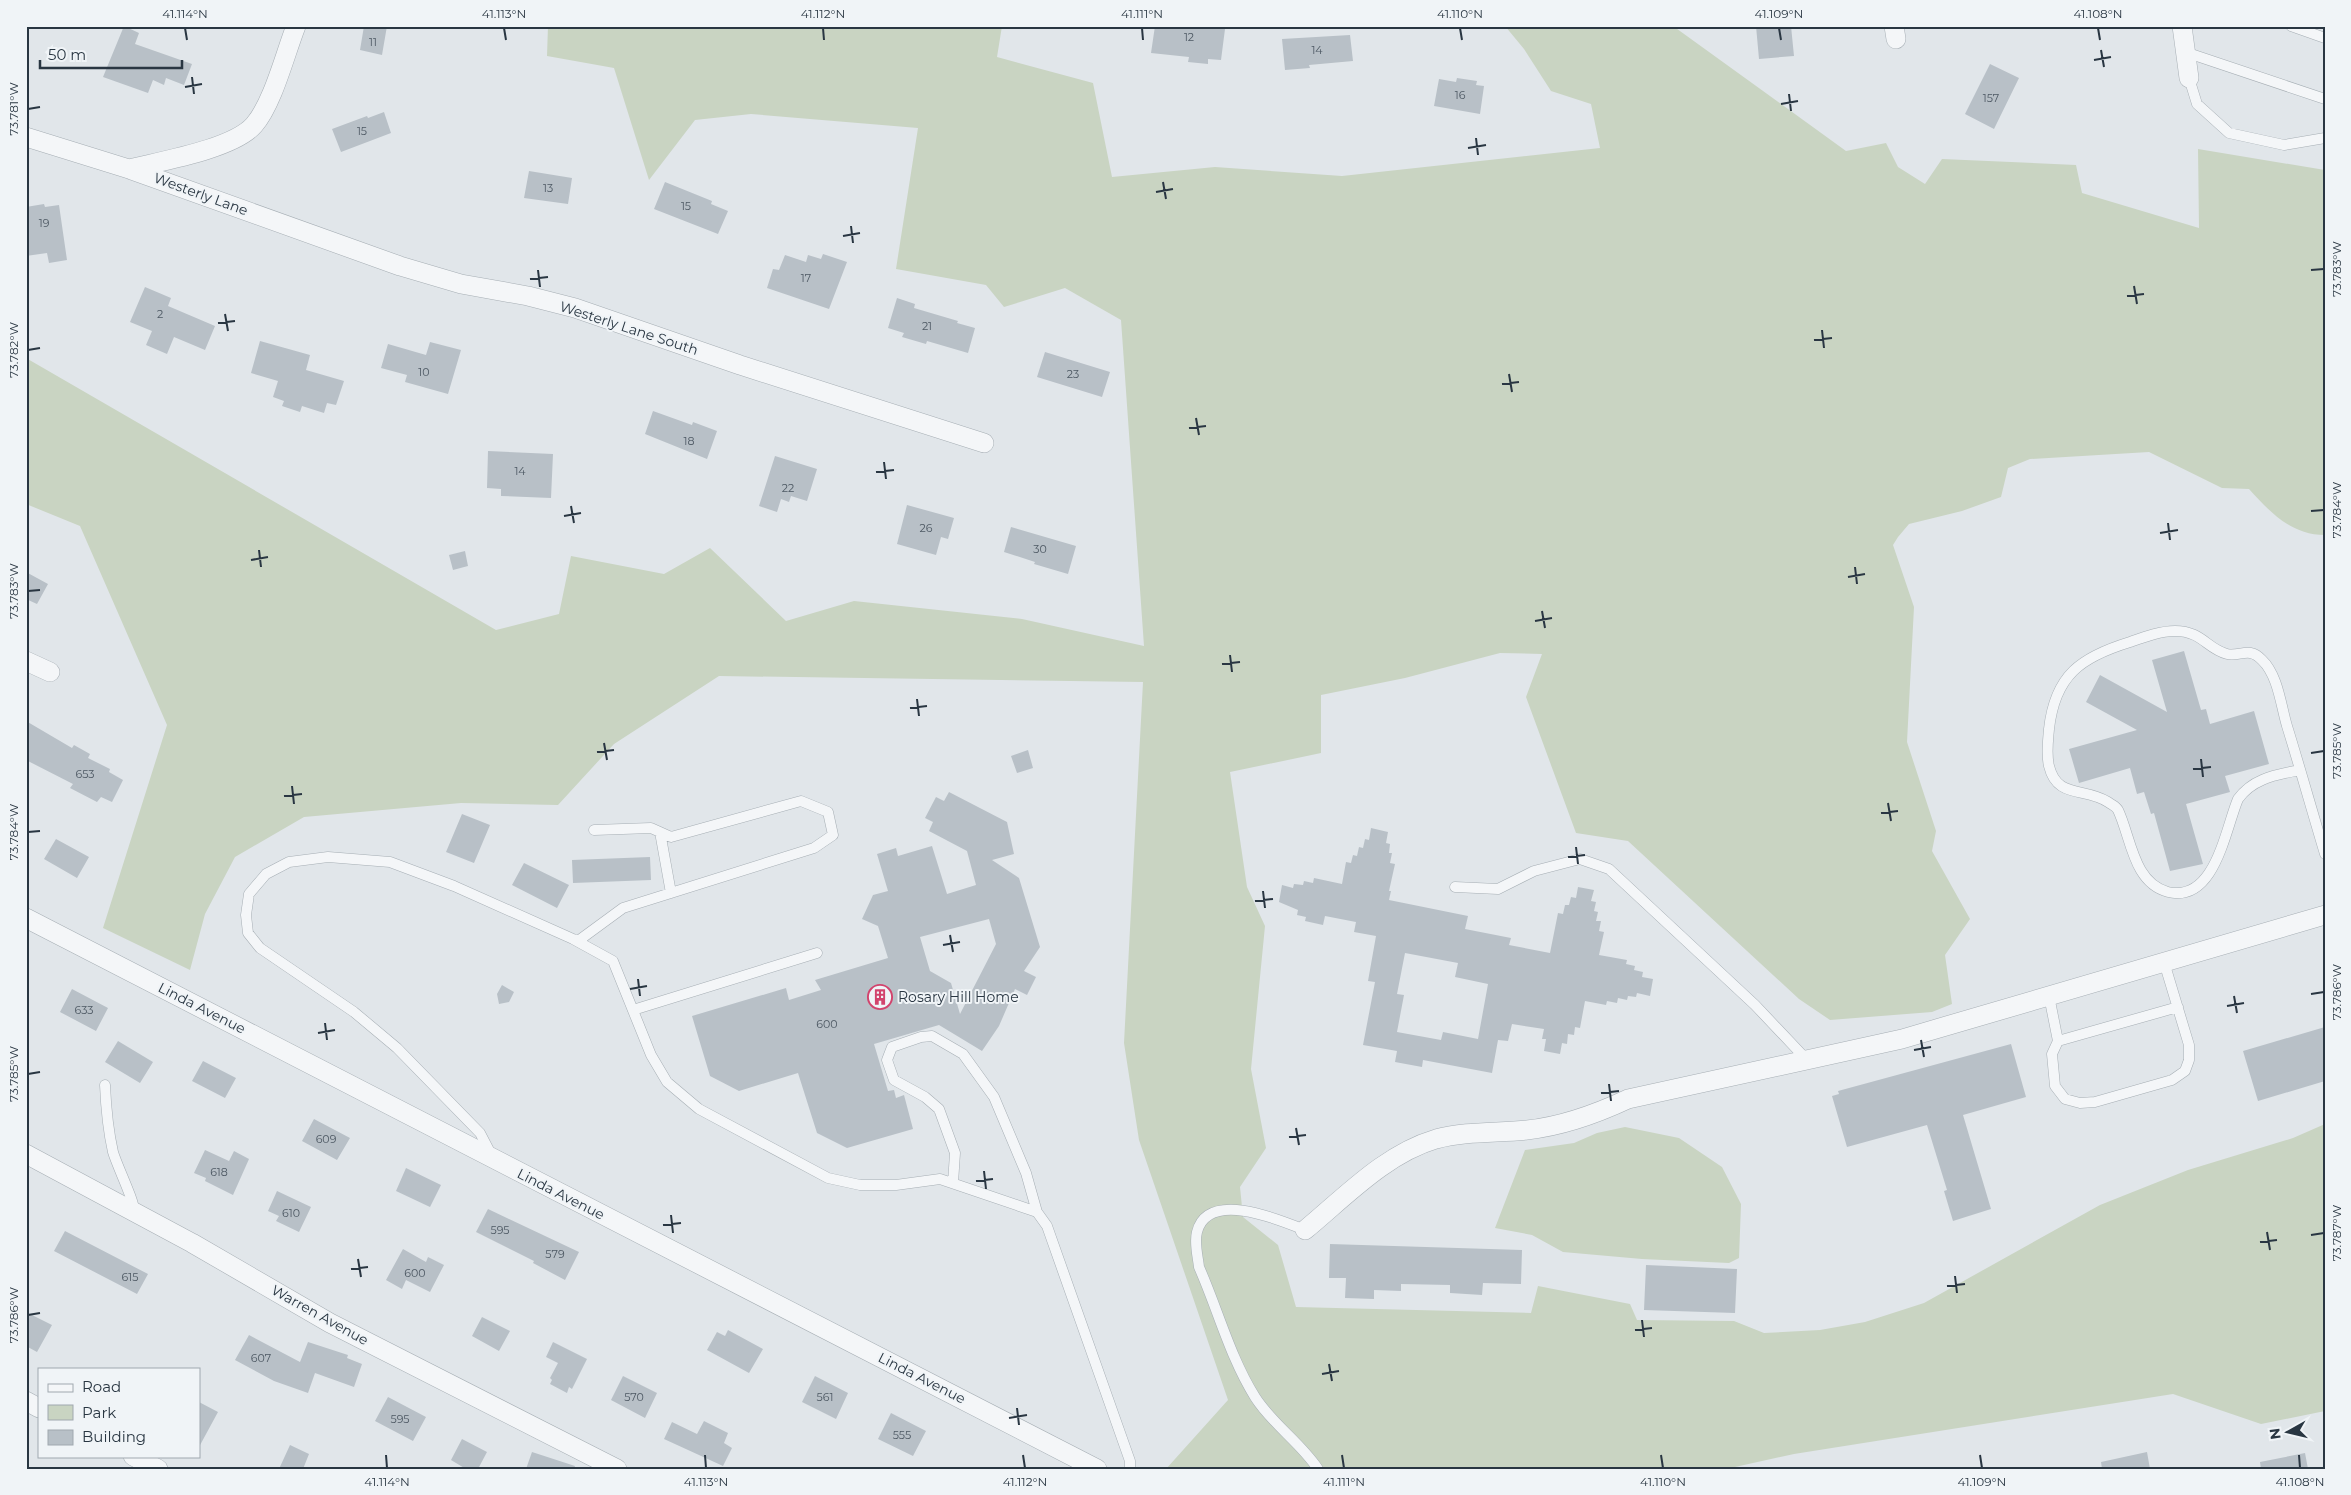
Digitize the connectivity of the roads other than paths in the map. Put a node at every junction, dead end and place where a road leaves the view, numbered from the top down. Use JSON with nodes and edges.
{"nodes":[{"id":1,"x":296,"y":26,"type":"edge"},
{"id":2,"x":2182,"y":26,"type":"edge"},
{"id":3,"x":2291,"y":26,"type":"edge"},
{"id":4,"x":2325,"y":38,"type":"edge"},
{"id":5,"x":2185,"y":52,"type":"junction"},
{"id":6,"x":2189,"y":78,"type":"joint"},
{"id":7,"x":2325,"y":99,"type":"edge"},
{"id":8,"x":26,"y":137,"type":"edge"},
{"id":9,"x":2325,"y":138,"type":"edge"},
{"id":10,"x":129,"y":169,"type":"junction"},
{"id":11,"x":273,"y":220,"type":"joint"},
{"id":12,"x":984,"y":443,"type":"dead end"},
{"id":13,"x":26,"y":661,"type":"edge"},
{"id":14,"x":50,"y":672,"type":"dead end"},
{"id":15,"x":2300,"y":770,"type":"junction"},
{"id":16,"x":594,"y":830,"type":"dead end"},
{"id":17,"x":660,"y":832,"type":"junction"},
{"id":18,"x":2325,"y":854,"type":"edge"},
{"id":19,"x":1455,"y":887,"type":"dead end"},
{"id":20,"x":670,"y":893,"type":"junction"},
{"id":21,"x":2325,"y":915,"type":"edge"},
{"id":22,"x":26,"y":918,"type":"edge"},
{"id":23,"x":578,"y":941,"type":"junction"},
{"id":24,"x":817,"y":953,"type":"dead end"},
{"id":25,"x":2164,"y":962,"type":"junction"},
{"id":26,"x":2049,"y":996,"type":"junction"},
{"id":27,"x":2178,"y":1007,"type":"junction"},
{"id":28,"x":633,"y":1010,"type":"junction"},
{"id":29,"x":2058,"y":1041,"type":"junction"},
{"id":30,"x":1807,"y":1060,"type":"junction"},
{"id":31,"x":105,"y":1085,"type":"dead end"},
{"id":32,"x":26,"y":1154,"type":"edge"},
{"id":33,"x":495,"y":1161,"type":"junction"},
{"id":34,"x":953,"y":1183,"type":"junction"},
{"id":35,"x":134,"y":1212,"type":"junction"},
{"id":36,"x":1037,"y":1212,"type":"junction"},
{"id":37,"x":1305,"y":1230,"type":"joint"},
{"id":38,"x":26,"y":1401,"type":"edge"},
{"id":39,"x":38,"y":1407,"type":"edge"},
{"id":40,"x":137,"y":1458,"type":"edge"},
{"id":41,"x":158,"y":1469,"type":"edge"},
{"id":42,"x":617,"y":1469,"type":"edge"},
{"id":43,"x":1097,"y":1469,"type":"edge"},
{"id":44,"x":1130,"y":1469,"type":"edge"},
{"id":45,"x":1318,"y":1469,"type":"edge"}],
"edges":[{"from":1,"to":10,"type":"street","name":"Westerly Lane"},
{"from":2,"to":5,"type":"street"},
{"from":3,"to":4,"type":"lane"},
{"from":5,"to":6,"type":"street"},
{"from":5,"to":7,"type":"lane"},
{"from":6,"to":9,"type":"lane"},
{"from":8,"to":10,"type":"street","name":"Westerly Lane"},
{"from":10,"to":11,"type":"street","name":"Westerly Lane"},
{"from":11,"to":12,"type":"street","name":"Westerly Lane South"},
{"from":13,"to":14,"type":"street"},
{"from":15,"to":15,"type":"lane"},
{"from":15,"to":18,"type":"lane"},
{"from":16,"to":17,"type":"lane"},
{"from":17,"to":20,"type":"lane"},
{"from":17,"to":20,"type":"lane"},
{"from":19,"to":30,"type":"lane"},
{"from":20,"to":23,"type":"lane"},
{"from":21,"to":25,"type":"street"},
{"from":22,"to":33,"type":"street","name":"Linda Avenue"},
{"from":23,"to":28,"type":"lane"},
{"from":23,"to":33,"type":"lane"},
{"from":24,"to":28,"type":"lane"},
{"from":25,"to":26,"type":"street"},
{"from":25,"to":27,"type":"lane"},
{"from":26,"to":29,"type":"lane"},
{"from":26,"to":30,"type":"street"},
{"from":27,"to":29,"type":"lane"},
{"from":27,"to":29,"type":"lane"},
{"from":28,"to":34,"type":"lane"},
{"from":30,"to":37,"type":"street"},
{"from":31,"to":35,"type":"lane"},
{"from":32,"to":35,"type":"street","name":"Warren Avenue"},
{"from":33,"to":43,"type":"street","name":"Linda Avenue"},
{"from":34,"to":36,"type":"lane"},
{"from":34,"to":36,"type":"lane"},
{"from":35,"to":42,"type":"street","name":"Warren Avenue"},
{"from":36,"to":44,"type":"lane"},
{"from":37,"to":45,"type":"lane"},
{"from":38,"to":39,"type":"street"},
{"from":40,"to":41,"type":"street"}]}
